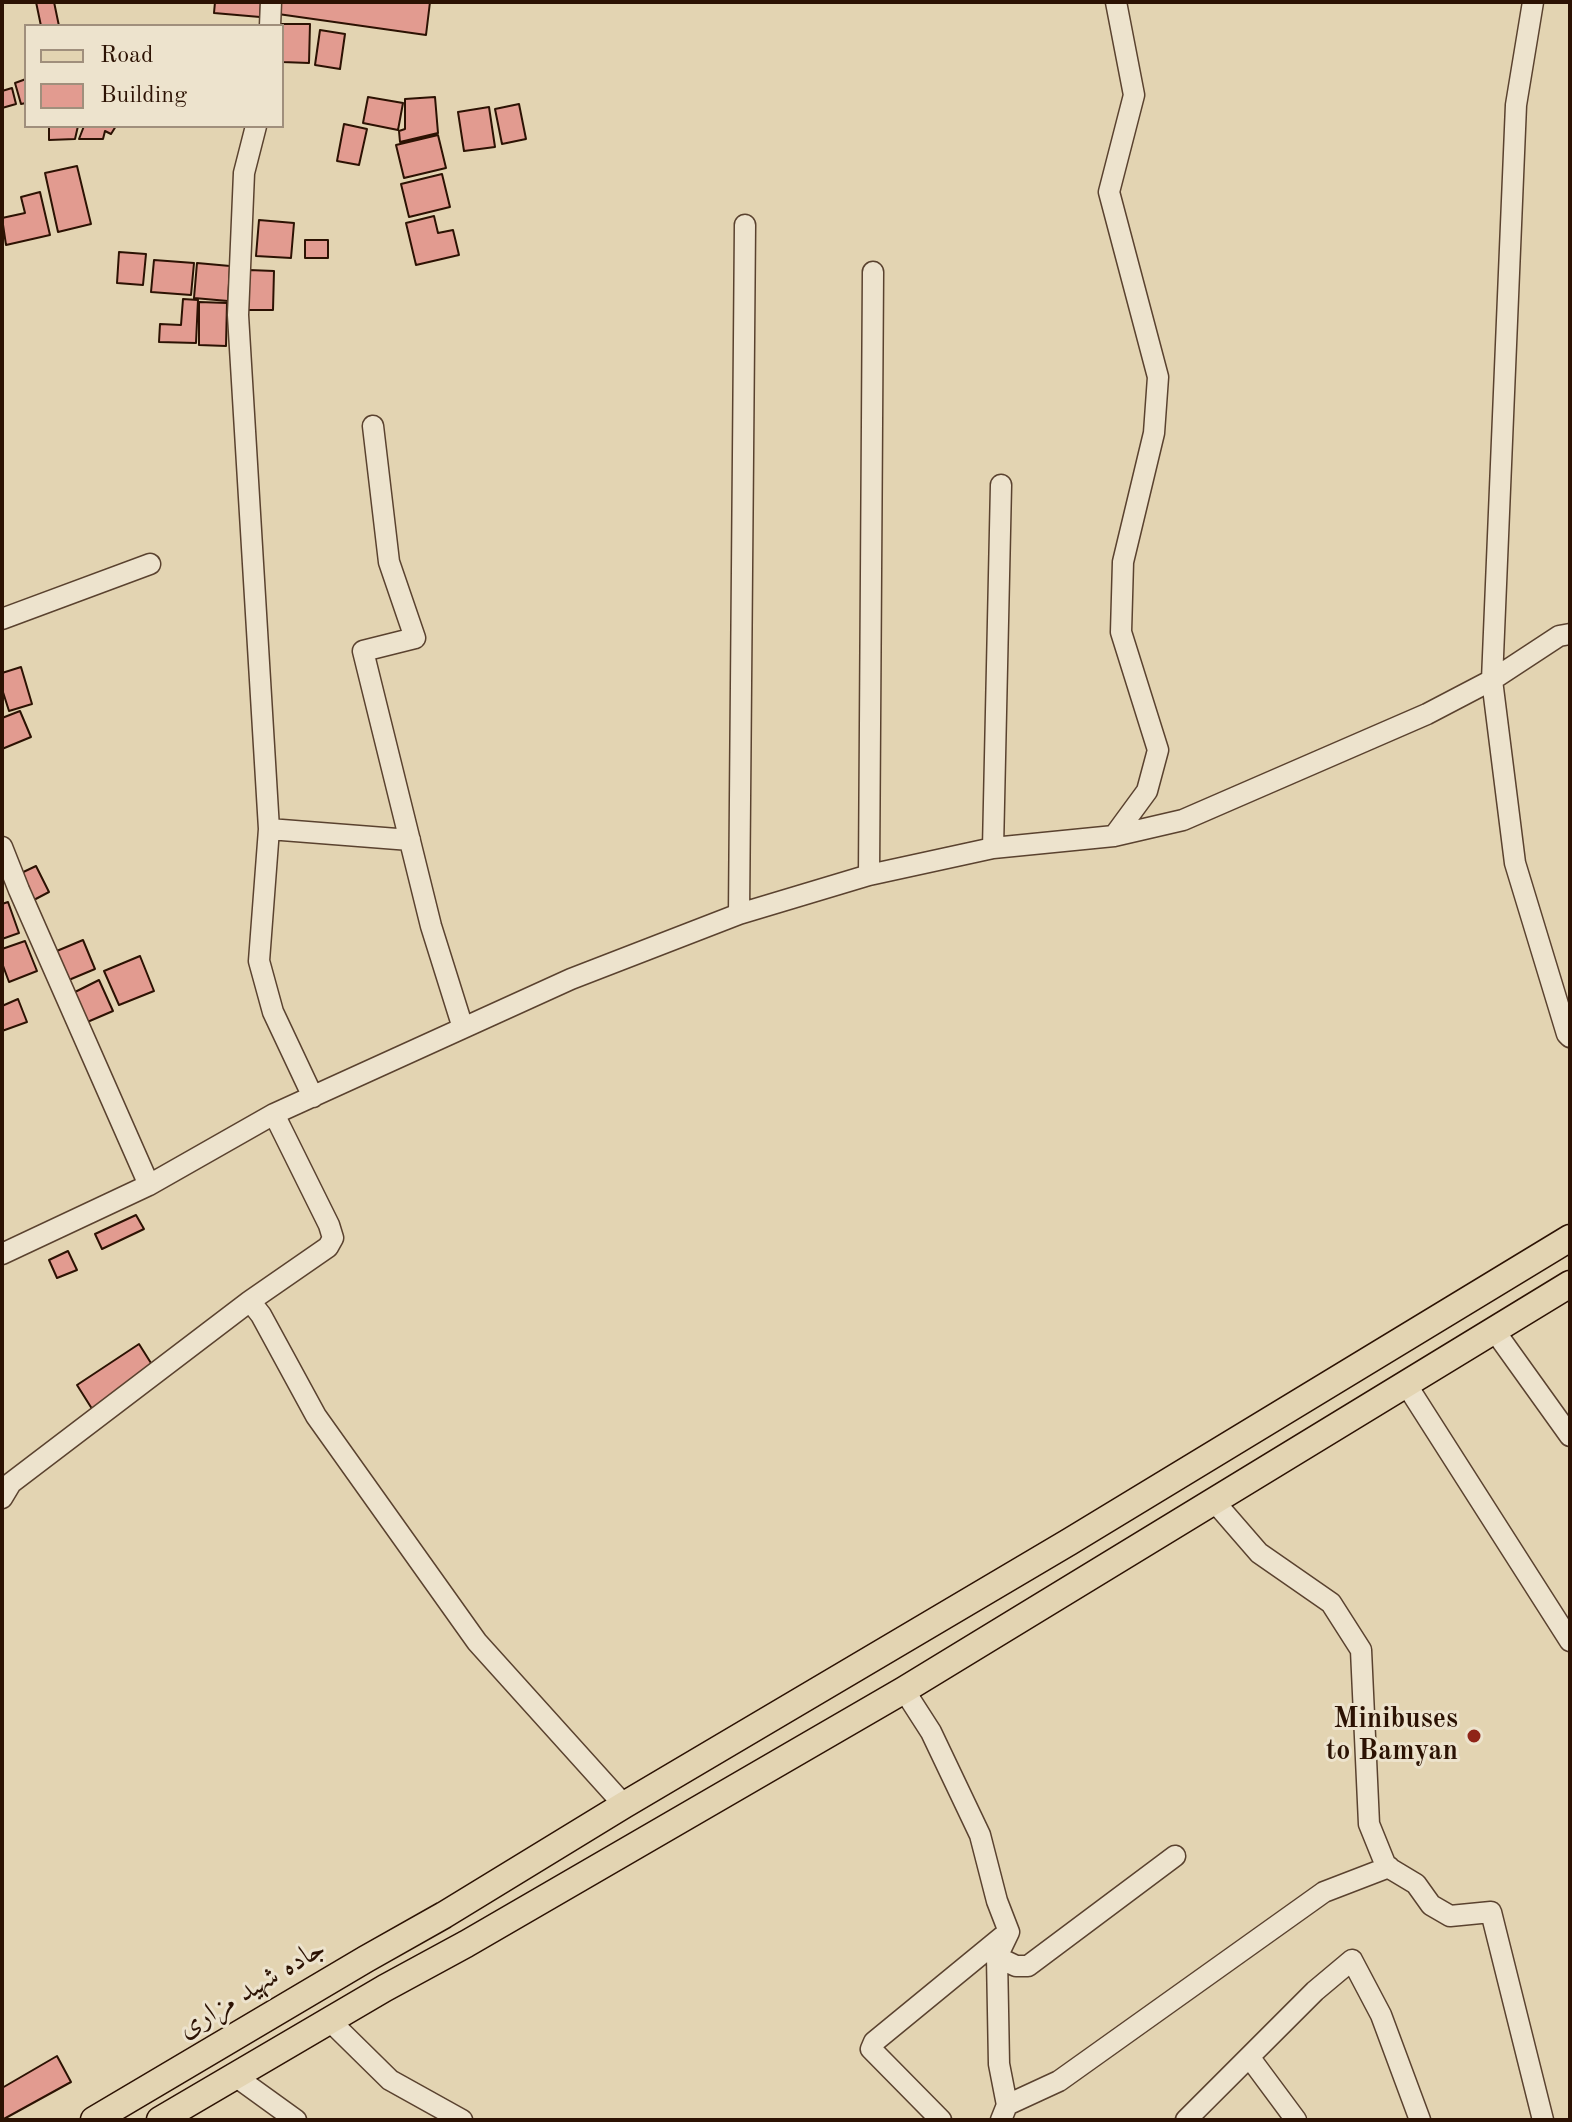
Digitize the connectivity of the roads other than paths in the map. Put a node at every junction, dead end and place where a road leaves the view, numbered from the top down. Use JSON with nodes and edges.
{"nodes":[{"id":1,"x":271,"y":2,"type":"edge"},
{"id":2,"x":1116,"y":2,"type":"edge"},
{"id":3,"x":1533,"y":2,"type":"edge"},
{"id":4,"x":270,"y":24,"type":"edge"},
{"id":5,"x":255,"y":128,"type":"edge"},
{"id":6,"x":745,"y":225,"type":"dead end"},
{"id":7,"x":873,"y":272,"type":"dead end"},
{"id":8,"x":373,"y":426,"type":"dead end"},
{"id":9,"x":1001,"y":485,"type":"dead end"},
{"id":10,"x":150,"y":564,"type":"dead end"},
{"id":11,"x":2,"y":619,"type":"edge"},
{"id":12,"x":1570,"y":634,"type":"edge"},
{"id":13,"x":1492,"y":680,"type":"junction"},
{"id":14,"x":269,"y":829,"type":"junction"},
{"id":15,"x":1114,"y":836,"type":"junction"},
{"id":16,"x":410,"y":840,"type":"junction"},
{"id":17,"x":2,"y":847,"type":"edge"},
{"id":18,"x":993,"y":848,"type":"junction"},
{"id":19,"x":869,"y":875,"type":"junction"},
{"id":20,"x":739,"y":914,"type":"junction"},
{"id":21,"x":463,"y":1028,"type":"junction"},
{"id":22,"x":1569,"y":1036,"type":"edge"},
{"id":23,"x":313,"y":1097,"type":"junction"},
{"id":24,"x":274,"y":1114,"type":"junction"},
{"id":25,"x":149,"y":1185,"type":"junction"},
{"id":26,"x":1570,"y":1238,"type":"edge"},
{"id":27,"x":2,"y":1254,"type":"edge"},
{"id":28,"x":1570,"y":1284,"type":"edge"},
{"id":29,"x":250,"y":1301,"type":"junction"},
{"id":30,"x":1494,"y":1330,"type":"junction"},
{"id":31,"x":1406,"y":1384,"type":"junction"},
{"id":32,"x":1570,"y":1436,"type":"edge"},
{"id":33,"x":2,"y":1498,"type":"edge"},
{"id":34,"x":1213,"y":1500,"type":"junction"},
{"id":35,"x":1570,"y":1641,"type":"edge"},
{"id":36,"x":904,"y":1690,"type":"junction"},
{"id":37,"x":624,"y":1805,"type":"junction"},
{"id":38,"x":1175,"y":1856,"type":"dead end"},
{"id":39,"x":1389,"y":1867,"type":"junction"},
{"id":40,"x":444,"y":1915,"type":"junction"},
{"id":41,"x":1009,"y":1932,"type":"junction"},
{"id":42,"x":466,"y":1944,"type":"junction"},
{"id":43,"x":997,"y":1957,"type":"junction"},
{"id":44,"x":366,"y":1959,"type":"junction"},
{"id":45,"x":385,"y":1988,"type":"junction"},
{"id":46,"x":330,"y":2021,"type":"junction"},
{"id":47,"x":1250,"y":2058,"type":"junction"},
{"id":48,"x":235,"y":2076,"type":"junction"},
{"id":49,"x":1004,"y":2112,"type":"edge"},
{"id":50,"x":94,"y":2120,"type":"edge"},
{"id":51,"x":160,"y":2120,"type":"edge"},
{"id":52,"x":296,"y":2120,"type":"edge"},
{"id":53,"x":462,"y":2120,"type":"edge"},
{"id":54,"x":941,"y":2120,"type":"edge"},
{"id":55,"x":1186,"y":2120,"type":"edge"},
{"id":56,"x":1296,"y":2120,"type":"edge"},
{"id":57,"x":1420,"y":2120,"type":"edge"},
{"id":58,"x":1543,"y":2120,"type":"edge"}],
"edges":[{"from":1,"to":4,"type":"street"},
{"from":2,"to":15,"type":"street"},
{"from":3,"to":13,"type":"street"},
{"from":5,"to":14,"type":"street"},
{"from":6,"to":20,"type":"street"},
{"from":7,"to":19,"type":"street"},
{"from":8,"to":16,"type":"street"},
{"from":9,"to":18,"type":"street"},
{"from":10,"to":11,"type":"street"},
{"from":12,"to":13,"type":"street"},
{"from":13,"to":15,"type":"street"},
{"from":13,"to":22,"type":"street"},
{"from":14,"to":16,"type":"street"},
{"from":14,"to":23,"type":"street"},
{"from":15,"to":18,"type":"street"},
{"from":16,"to":21,"type":"street"},
{"from":17,"to":25,"type":"street"},
{"from":18,"to":19,"type":"street"},
{"from":19,"to":20,"type":"street"},
{"from":20,"to":21,"type":"street"},
{"from":21,"to":23,"type":"street"},
{"from":23,"to":24,"type":"street"},
{"from":24,"to":25,"type":"street"},
{"from":24,"to":29,"type":"street"},
{"from":25,"to":27,"type":"street"},
{"from":26,"to":37,"type":"main road","name":"جاده شهید مزاری"},
{"from":28,"to":30,"type":"main road"},
{"from":29,"to":33,"type":"street"},
{"from":29,"to":37,"type":"street"},
{"from":30,"to":31,"type":"main road"},
{"from":30,"to":32,"type":"street"},
{"from":31,"to":34,"type":"main road"},
{"from":31,"to":35,"type":"street"},
{"from":34,"to":36,"type":"main road"},
{"from":34,"to":39,"type":"street"},
{"from":36,"to":41,"type":"street"},
{"from":36,"to":42,"type":"main road"},
{"from":37,"to":40,"type":"main road","name":"جاده شهید مزاری"},
{"from":38,"to":43,"type":"street"},
{"from":39,"to":49,"type":"street"},
{"from":39,"to":58,"type":"street"},
{"from":40,"to":42,"type":"main road"},
{"from":40,"to":44,"type":"main road","name":"جاده شهید مزاری"},
{"from":41,"to":43,"type":"street"},
{"from":41,"to":54,"type":"street"},
{"from":42,"to":45,"type":"main road"},
{"from":43,"to":49,"type":"street"},
{"from":44,"to":45,"type":"main road"},
{"from":44,"to":50,"type":"main road","name":"جاده شهید مزاری"},
{"from":45,"to":46,"type":"main road"},
{"from":46,"to":48,"type":"main road"},
{"from":46,"to":53,"type":"street"},
{"from":47,"to":55,"type":"street"},
{"from":47,"to":56,"type":"street"},
{"from":47,"to":57,"type":"street"},
{"from":48,"to":51,"type":"main road"},
{"from":48,"to":52,"type":"street"}]}
